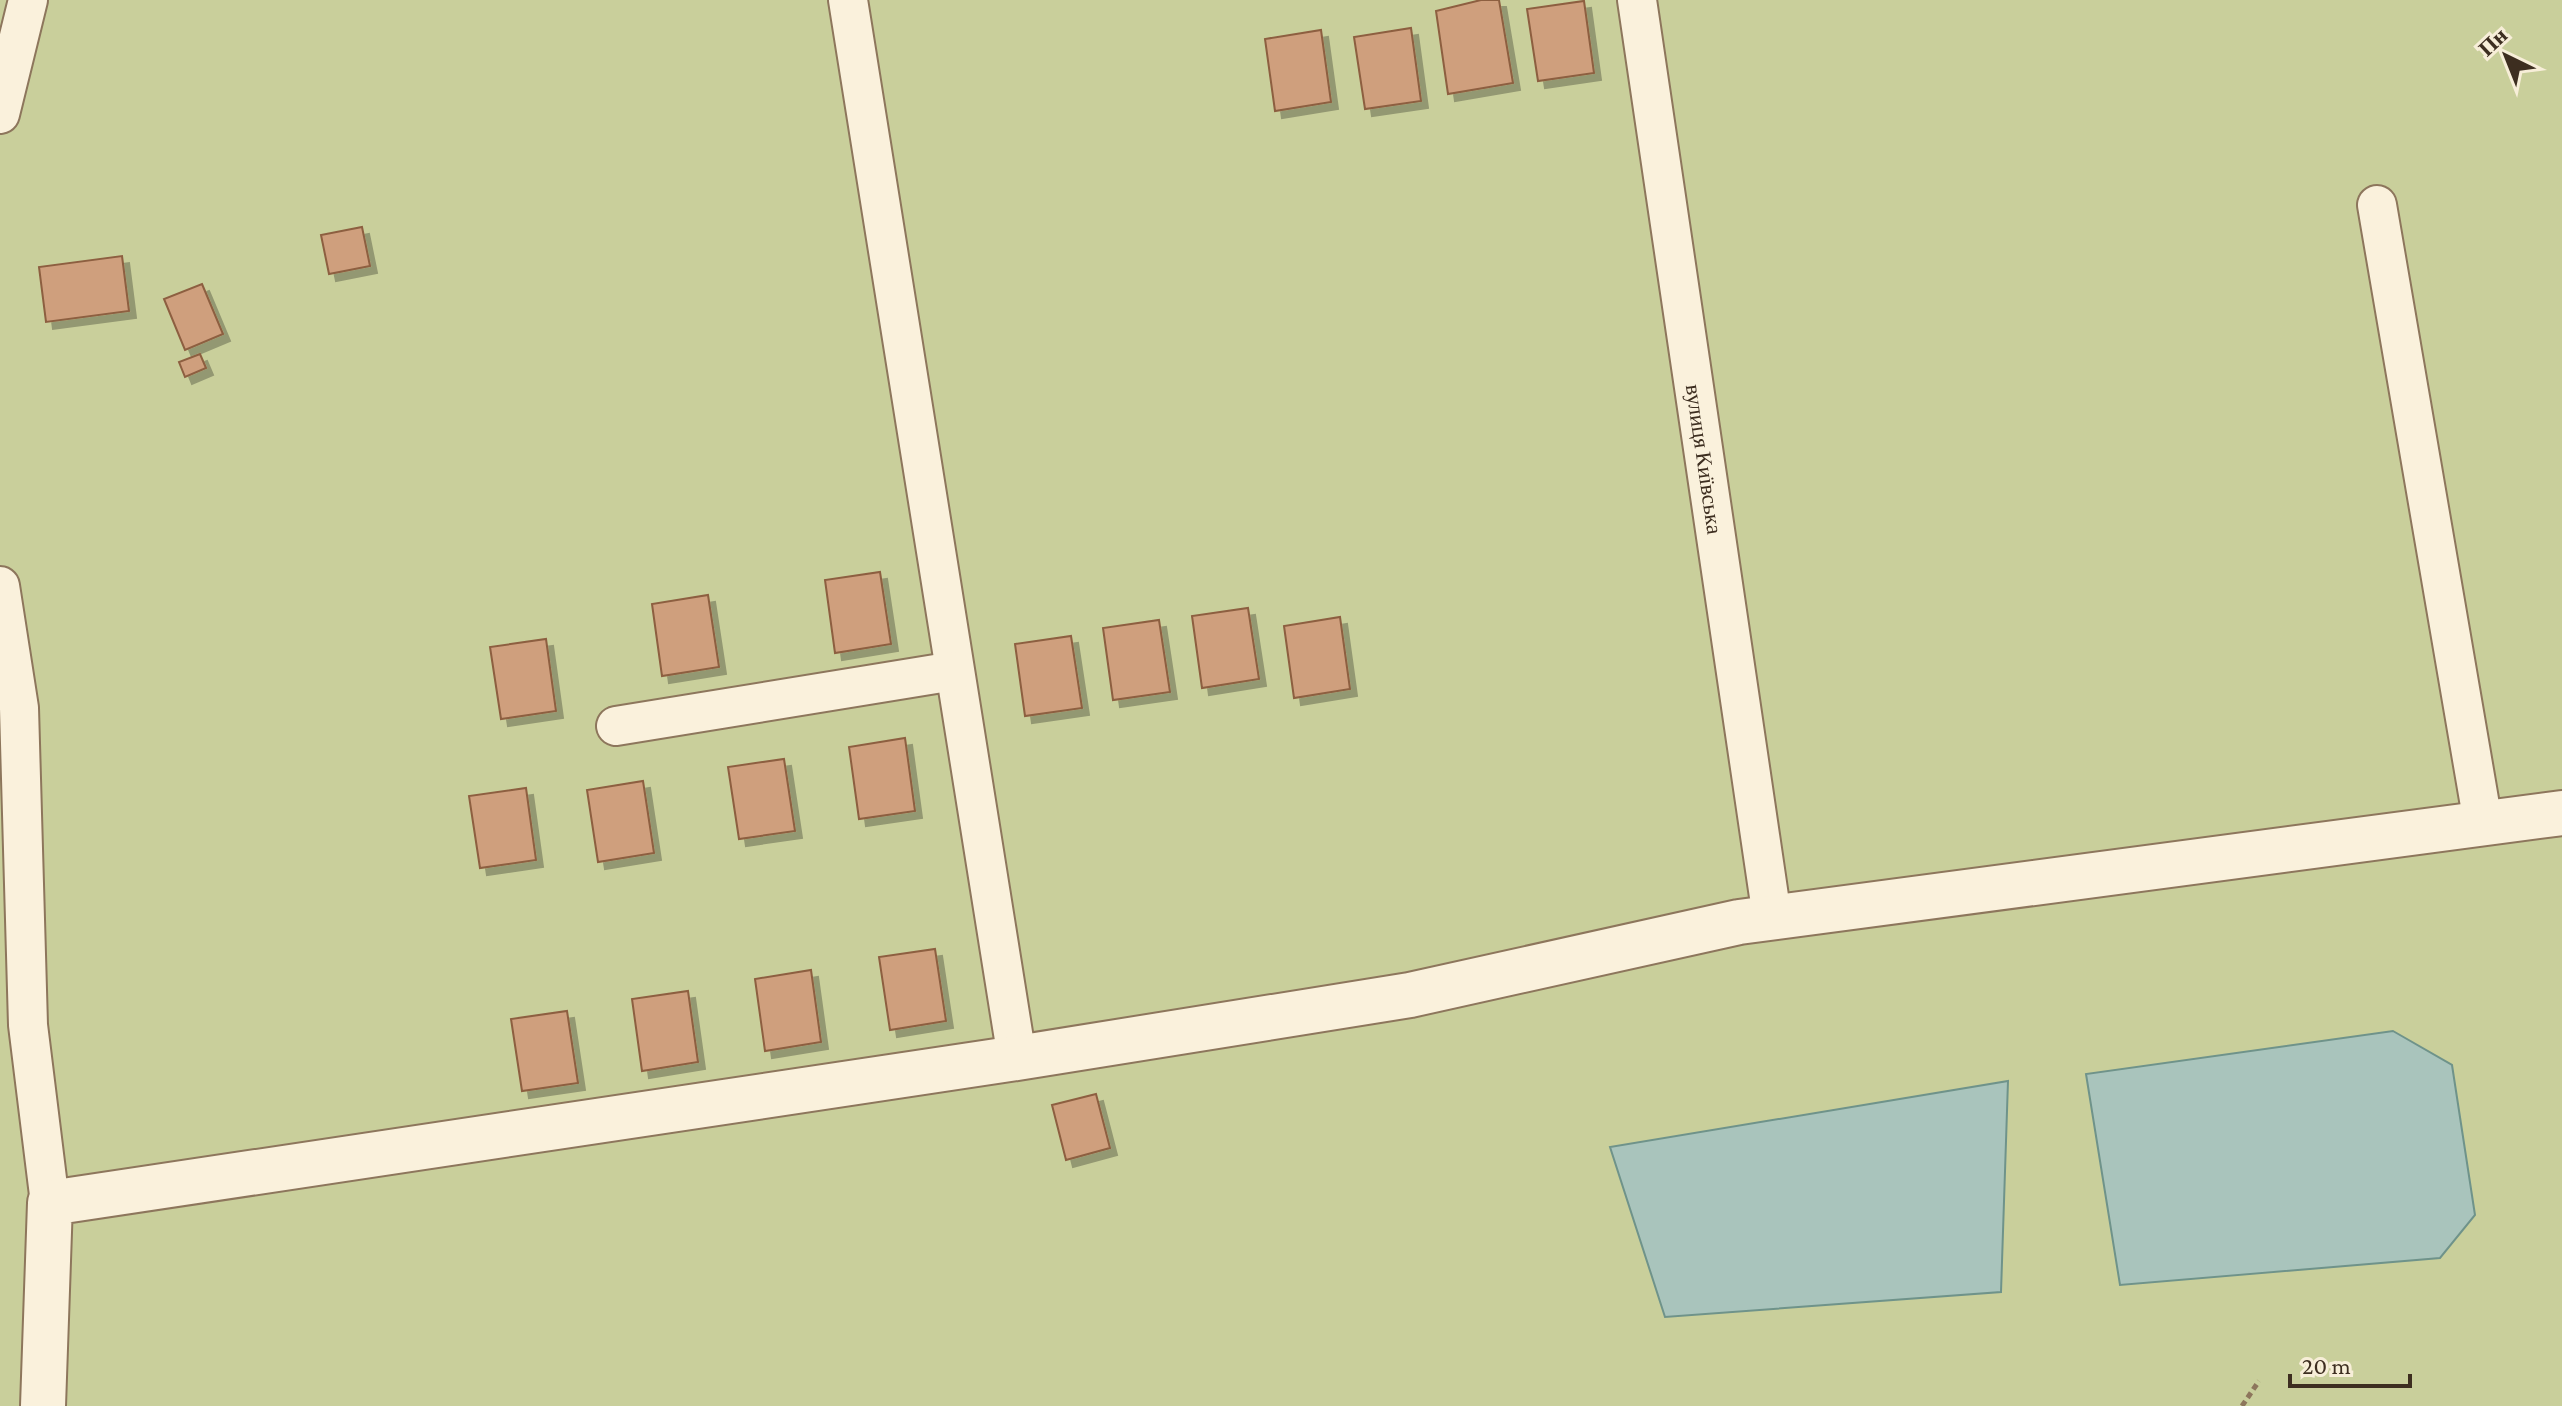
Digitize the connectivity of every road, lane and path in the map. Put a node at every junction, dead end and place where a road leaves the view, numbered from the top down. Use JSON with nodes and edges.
{"nodes":[{"id":1,"x":28,"y":0,"type":"edge"},
{"id":2,"x":848,"y":0,"type":"edge"},
{"id":3,"x":1637,"y":0,"type":"edge"},
{"id":4,"x":0,"y":114,"type":"edge"},
{"id":5,"x":2377,"y":205,"type":"dead end"},
{"id":6,"x":0,"y":586,"type":"edge"},
{"id":7,"x":954,"y":671,"type":"junction"},
{"id":8,"x":616,"y":726,"type":"dead end"},
{"id":9,"x":2562,"y":813,"type":"edge"},
{"id":10,"x":2483,"y":823,"type":"junction"},
{"id":11,"x":1772,"y":917,"type":"junction"},
{"id":12,"x":1017,"y":1058,"type":"junction"},
{"id":13,"x":50,"y":1203,"type":"junction"},
{"id":14,"x":2259,"y":1381,"type":"dead end"},
{"id":15,"x":43,"y":1406,"type":"edge"},
{"id":16,"x":2242,"y":1406,"type":"edge"}],
"edges":[{"from":1,"to":4,"type":"street"},
{"from":2,"to":7,"type":"street"},
{"from":3,"to":11,"type":"street","name":"вулиця Київська"},
{"from":5,"to":10,"type":"street"},
{"from":6,"to":13,"type":"street"},
{"from":7,"to":8,"type":"street"},
{"from":7,"to":12,"type":"street"},
{"from":9,"to":10,"type":"street"},
{"from":10,"to":11,"type":"street"},
{"from":11,"to":12,"type":"street"},
{"from":12,"to":13,"type":"street"},
{"from":13,"to":15,"type":"street"},
{"from":14,"to":16,"type":"path"}]}
